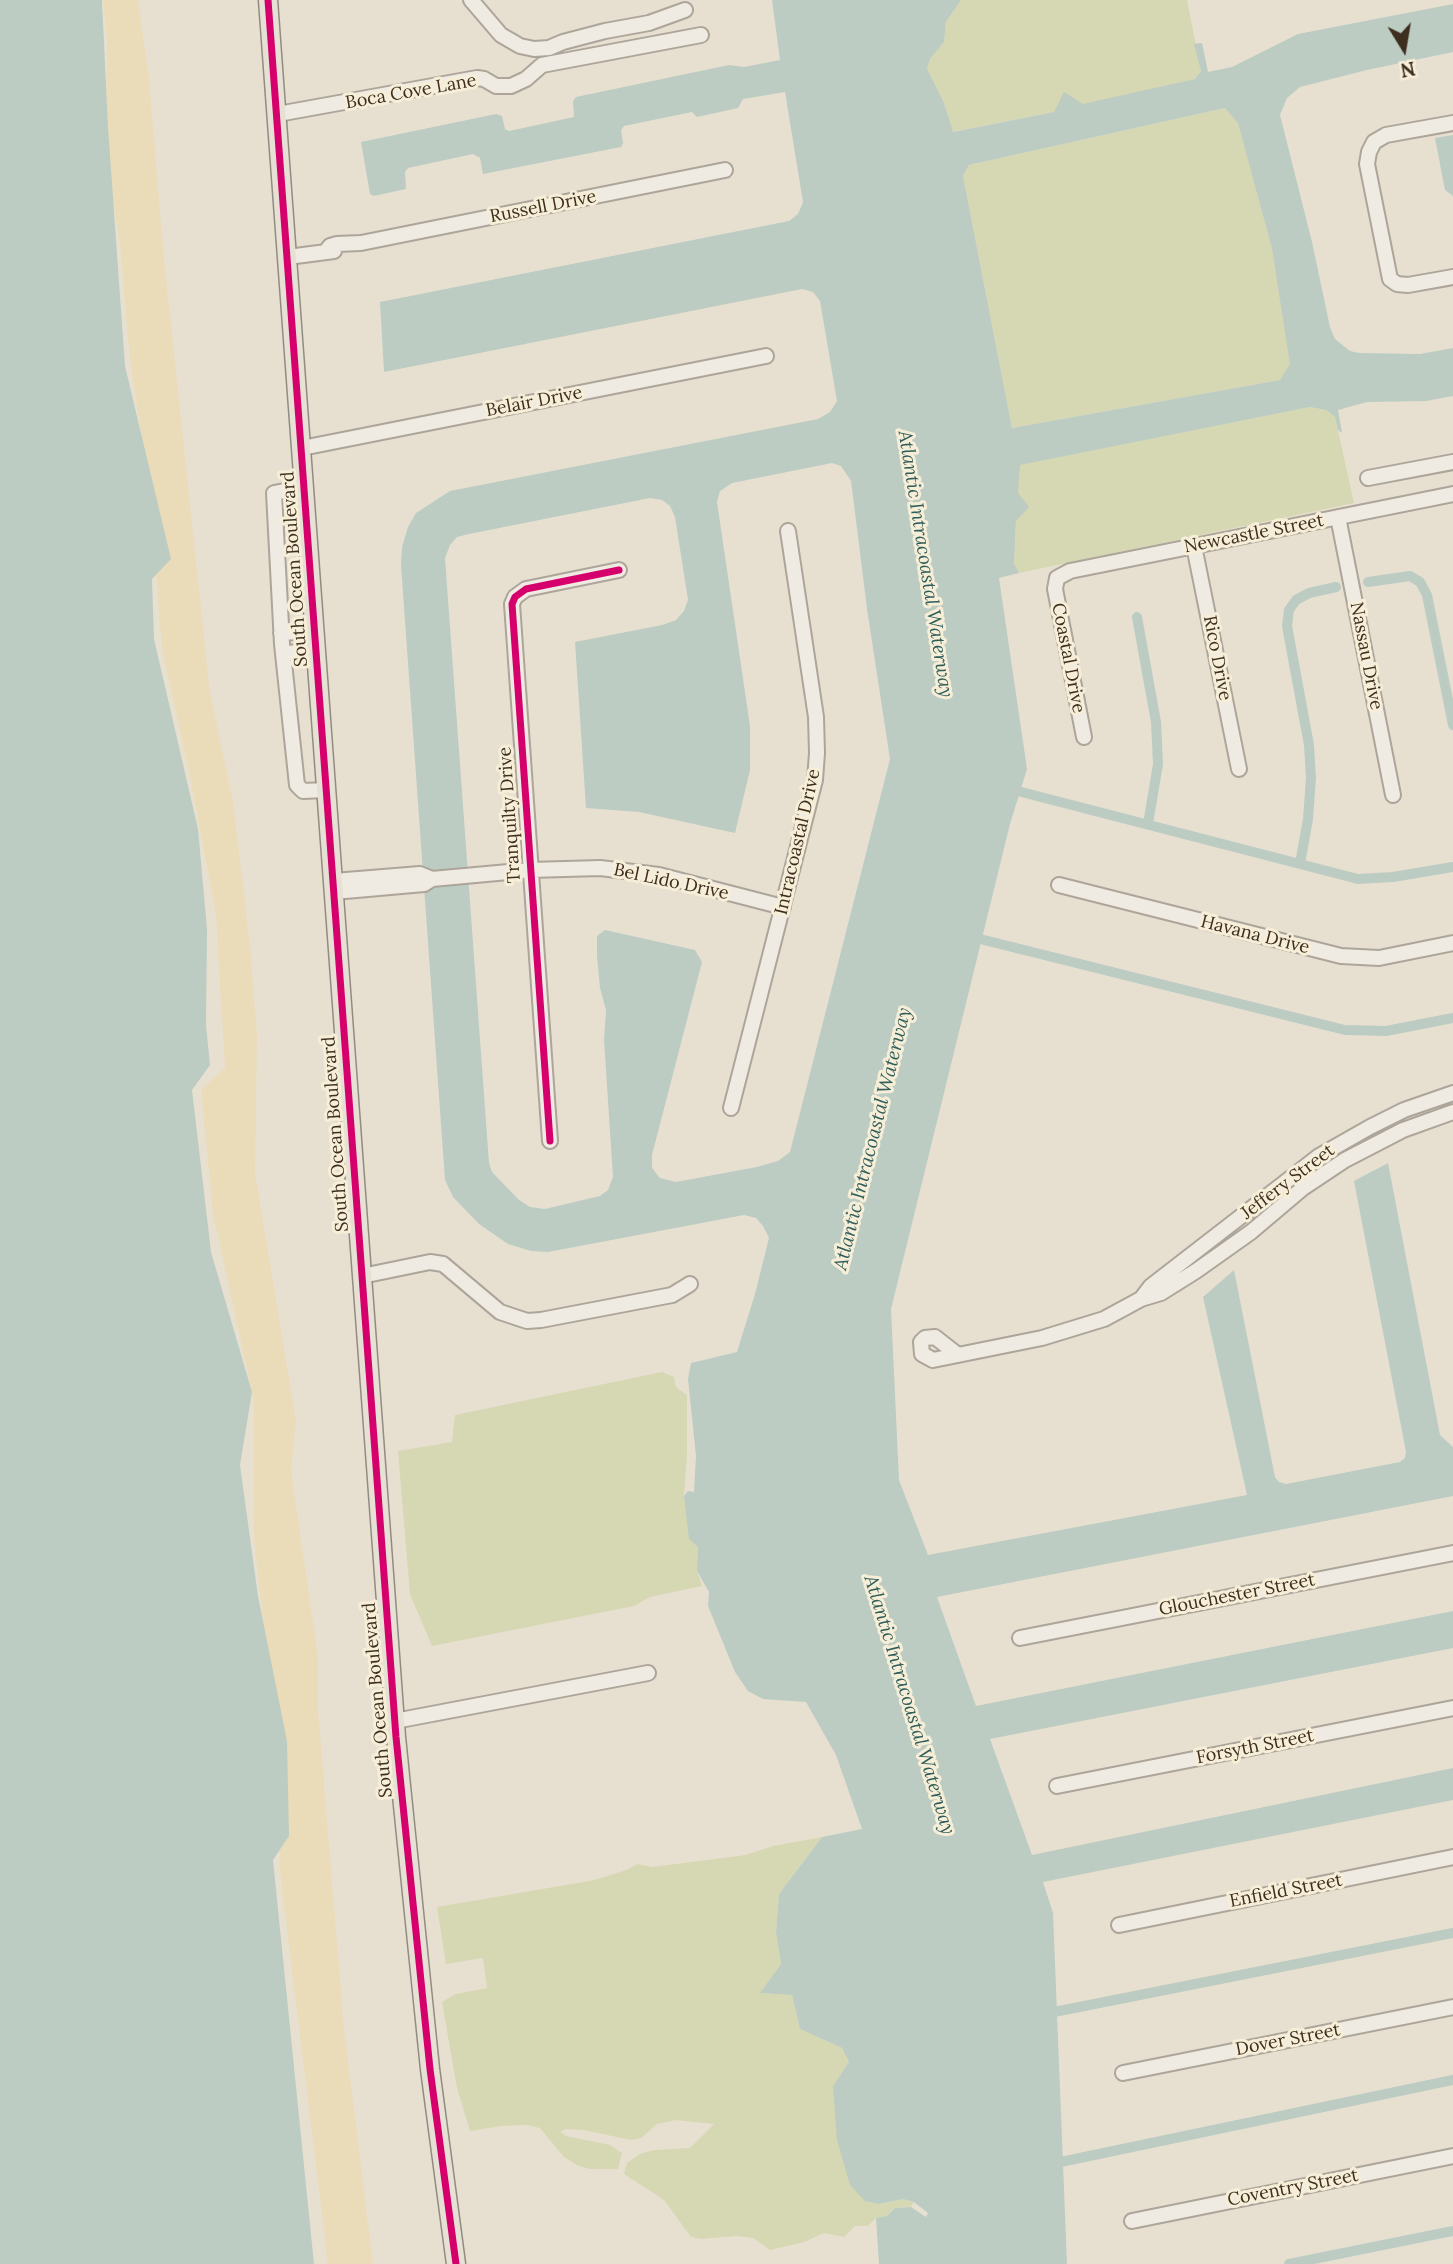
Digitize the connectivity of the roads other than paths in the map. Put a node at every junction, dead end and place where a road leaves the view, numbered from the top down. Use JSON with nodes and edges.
{"nodes":[{"id":1,"x":268,"y":0,"type":"edge"},
{"id":2,"x":471,"y":0,"type":"edge"},
{"id":3,"x":685,"y":10,"type":"dead end"},
{"id":4,"x":702,"y":35,"type":"dead end"},
{"id":5,"x":278,"y":114,"type":"junction"},
{"id":6,"x":1453,"y":123,"type":"edge"},
{"id":7,"x":724,"y":170,"type":"dead end"},
{"id":8,"x":288,"y":257,"type":"junction"},
{"id":9,"x":1453,"y":277,"type":"edge"},
{"id":10,"x":766,"y":356,"type":"dead end"},
{"id":11,"x":302,"y":448,"type":"junction"},
{"id":12,"x":1453,"y":462,"type":"edge"},
{"id":13,"x":1368,"y":478,"type":"dead end"},
{"id":14,"x":305,"y":487,"type":"junction"},
{"id":15,"x":1453,"y":494,"type":"edge"},
{"id":16,"x":1338,"y":517,"type":"junction"},
{"id":17,"x":788,"y":531,"type":"dead end"},
{"id":18,"x":1195,"y":546,"type":"junction"},
{"id":19,"x":619,"y":570,"type":"dead end"},
{"id":20,"x":1057,"y":578,"type":"joint"},
{"id":21,"x":281,"y":633,"type":"junction"},
{"id":22,"x":316,"y":640,"type":"junction"},
{"id":23,"x":283,"y":654,"type":"junction"},
{"id":24,"x":1084,"y":737,"type":"dead end"},
{"id":25,"x":1240,"y":769,"type":"dead end"},
{"id":26,"x":327,"y":790,"type":"junction"},
{"id":27,"x":1393,"y":795,"type":"dead end"},
{"id":28,"x":530,"y":870,"type":"junction"},
{"id":29,"x":1059,"y":884,"type":"dead end"},
{"id":30,"x":334,"y":886,"type":"junction"},
{"id":31,"x":783,"y":907,"type":"junction"},
{"id":32,"x":1453,"y":943,"type":"edge"},
{"id":33,"x":1447,"y":1095,"type":"edge"},
{"id":34,"x":731,"y":1108,"type":"dead end"},
{"id":35,"x":1450,"y":1112,"type":"edge"},
{"id":36,"x":550,"y":1141,"type":"dead end"},
{"id":37,"x":362,"y":1276,"type":"junction"},
{"id":38,"x":690,"y":1284,"type":"dead end"},
{"id":39,"x":1141,"y":1299,"type":"junction"},
{"id":40,"x":958,"y":1354,"type":"dead end"},
{"id":41,"x":1453,"y":1553,"type":"edge"},
{"id":42,"x":1020,"y":1638,"type":"dead end"},
{"id":43,"x":648,"y":1673,"type":"dead end"},
{"id":44,"x":1453,"y":1708,"type":"edge"},
{"id":45,"x":395,"y":1721,"type":"junction"},
{"id":46,"x":1057,"y":1786,"type":"dead end"},
{"id":47,"x":1453,"y":1857,"type":"edge"},
{"id":48,"x":1119,"y":1925,"type":"dead end"},
{"id":49,"x":1453,"y":2007,"type":"edge"},
{"id":50,"x":1123,"y":2073,"type":"dead end"},
{"id":51,"x":1453,"y":2156,"type":"edge"},
{"id":52,"x":1132,"y":2221,"type":"dead end"},
{"id":53,"x":456,"y":2264,"type":"edge"}],
"edges":[{"from":1,"to":5,"type":"main road","name":"South Ocean Boulevard"},
{"from":2,"to":3,"type":"street"},
{"from":4,"to":5,"type":"street","name":"Boca Cove Lane"},
{"from":5,"to":8,"type":"main road","name":"South Ocean Boulevard"},
{"from":6,"to":9,"type":"street"},
{"from":7,"to":8,"type":"street","name":"Russell Drive"},
{"from":8,"to":11,"type":"main road","name":"South Ocean Boulevard"},
{"from":10,"to":11,"type":"street","name":"Belair Drive"},
{"from":11,"to":14,"type":"main road","name":"South Ocean Boulevard"},
{"from":12,"to":13,"type":"street"},
{"from":14,"to":21,"type":"street"},
{"from":14,"to":22,"type":"main road","name":"South Ocean Boulevard"},
{"from":15,"to":16,"type":"street","name":"Newcastle Street"},
{"from":16,"to":18,"type":"street","name":"Newcastle Street"},
{"from":16,"to":27,"type":"street","name":"Nassau Drive"},
{"from":17,"to":31,"type":"street","name":"Intracoastal Drive"},
{"from":18,"to":20,"type":"street","name":"Newcastle Street"},
{"from":18,"to":25,"type":"street","name":"Rico Drive"},
{"from":19,"to":28,"type":"street","name":"Tranquilty Drive"},
{"from":20,"to":24,"type":"street","name":"Coastal Drive"},
{"from":21,"to":22,"type":"street"},
{"from":21,"to":23,"type":"street"},
{"from":22,"to":23,"type":"street"},
{"from":22,"to":26,"type":"main road","name":"South Ocean Boulevard"},
{"from":23,"to":26,"type":"street"},
{"from":26,"to":30,"type":"main road","name":"South Ocean Boulevard"},
{"from":28,"to":30,"type":"street","name":"Bel Lido Drive"},
{"from":28,"to":31,"type":"street","name":"Bel Lido Drive"},
{"from":28,"to":36,"type":"street","name":"Tranquilty Drive"},
{"from":29,"to":32,"type":"street","name":"Havana Drive"},
{"from":30,"to":37,"type":"main road","name":"South Ocean Boulevard"},
{"from":31,"to":34,"type":"street","name":"Intracoastal Drive"},
{"from":33,"to":35,"type":"street"},
{"from":33,"to":39,"type":"street","name":"Jeffery Street"},
{"from":35,"to":39,"type":"street","name":"Jeffery Street"},
{"from":37,"to":38,"type":"street"},
{"from":37,"to":45,"type":"main road","name":"South Ocean Boulevard"},
{"from":39,"to":40,"type":"street","name":"Jeffery Street"},
{"from":41,"to":42,"type":"street","name":"Glouchester Street"},
{"from":43,"to":45,"type":"street"},
{"from":44,"to":46,"type":"street","name":"Forsyth Street"},
{"from":45,"to":53,"type":"main road","name":"South Ocean Boulevard"},
{"from":47,"to":48,"type":"street","name":"Enfield Street"},
{"from":49,"to":50,"type":"street","name":"Dover Street"},
{"from":51,"to":52,"type":"street","name":"Coventry Street"}]}
